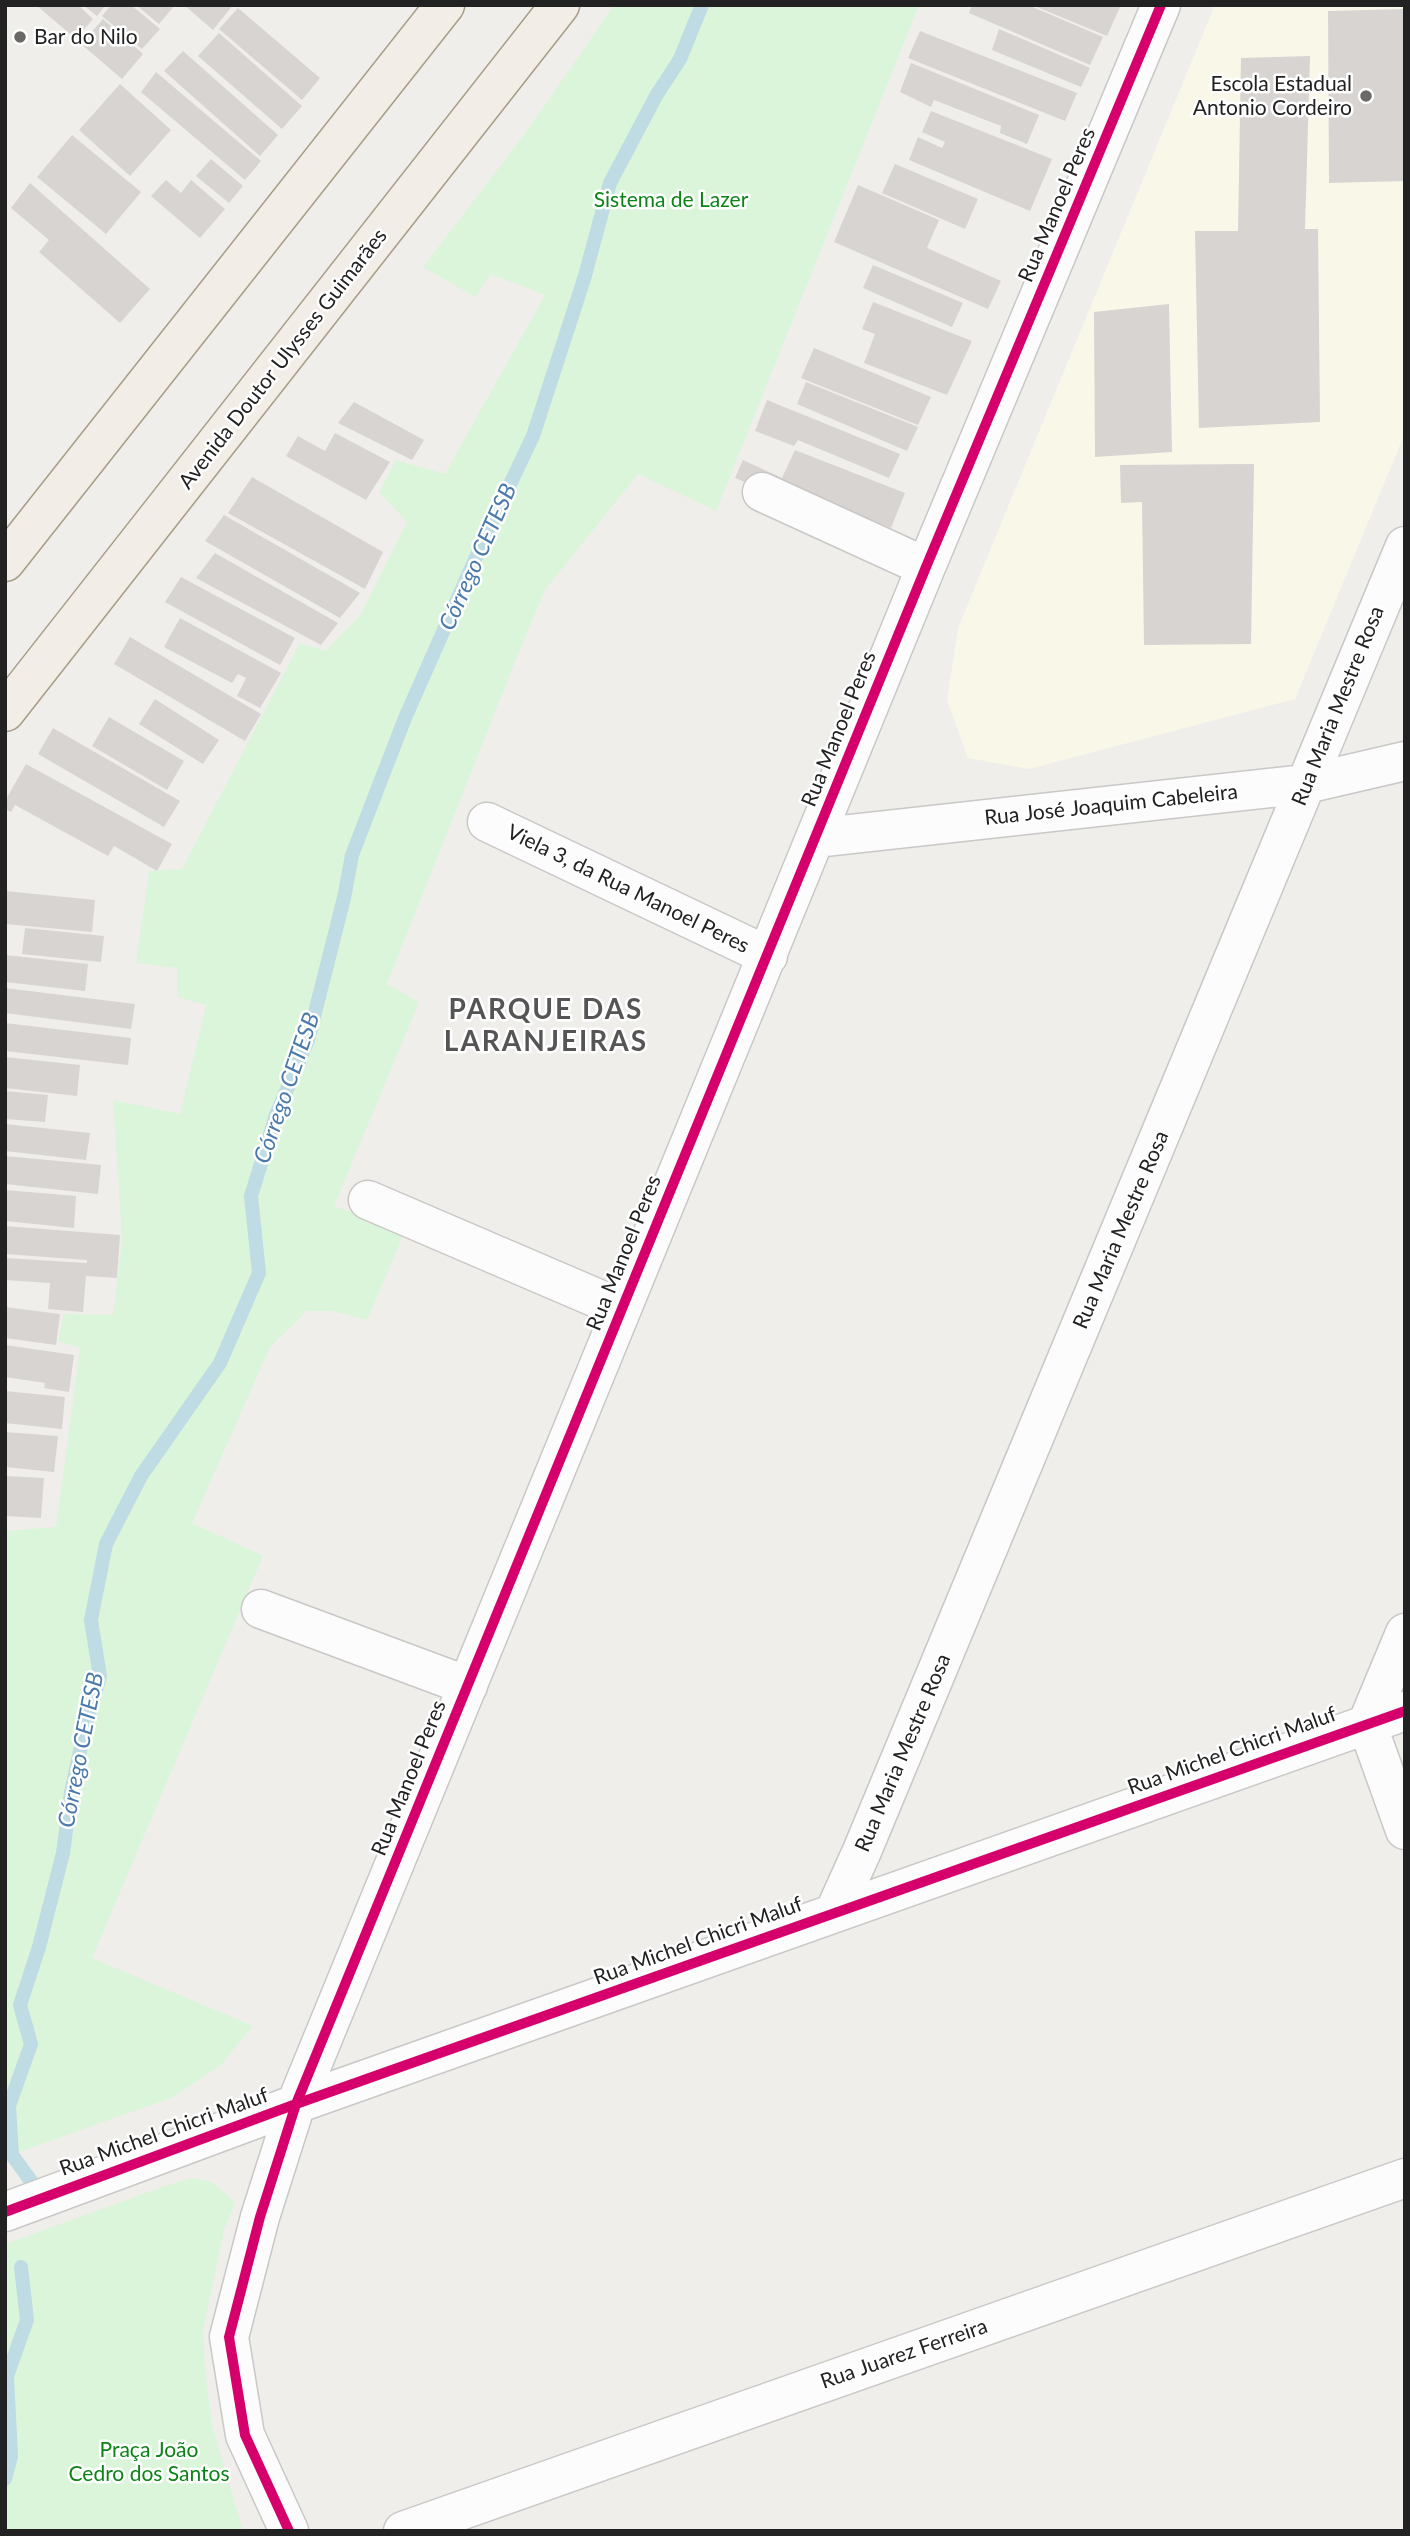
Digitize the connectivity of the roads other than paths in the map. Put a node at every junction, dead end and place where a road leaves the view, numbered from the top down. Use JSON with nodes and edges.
{"nodes":[{"id":1,"x":445,"y":5,"type":"edge"},
{"id":2,"x":560,"y":5,"type":"edge"},
{"id":3,"x":1161,"y":5,"type":"edge"},
{"id":4,"x":762,"y":492,"type":"dead end"},
{"id":5,"x":1405,"y":546,"type":"edge"},
{"id":6,"x":5,"y":562,"type":"edge"},
{"id":7,"x":926,"y":567,"type":"junction"},
{"id":8,"x":5,"y":712,"type":"edge"},
{"id":9,"x":1405,"y":761,"type":"edge"},
{"id":10,"x":1306,"y":784,"type":"junction"},
{"id":11,"x":488,"y":822,"type":"dead end"},
{"id":12,"x":815,"y":838,"type":"junction"},
{"id":13,"x":768,"y":956,"type":"junction"},
{"id":14,"x":368,"y":1200,"type":"dead end"},
{"id":15,"x":622,"y":1309,"type":"junction"},
{"id":16,"x":261,"y":1609,"type":"dead end"},
{"id":17,"x":1405,"y":1633,"type":"edge"},
{"id":18,"x":468,"y":1686,"type":"junction"},
{"id":19,"x":1405,"y":1711,"type":"edge"},
{"id":20,"x":1367,"y":1724,"type":"junction"},
{"id":21,"x":1405,"y":1830,"type":"edge"},
{"id":22,"x":834,"y":1913,"type":"junction"},
{"id":23,"x":296,"y":2104,"type":"junction"},
{"id":24,"x":1405,"y":2178,"type":"edge"},
{"id":25,"x":5,"y":2212,"type":"edge"},
{"id":26,"x":289,"y":2531,"type":"edge"},
{"id":27,"x":403,"y":2531,"type":"edge"}],
"edges":[{"from":1,"to":6,"type":"main road"},
{"from":2,"to":8,"type":"main road","name":"Avenida Doutor Ulysses Guimarães"},
{"from":3,"to":7,"type":"street","name":"Rua Manoel Peres"},
{"from":4,"to":7,"type":"street"},
{"from":5,"to":10,"type":"street","name":"Rua Maria Mestre Rosa"},
{"from":7,"to":12,"type":"street","name":"Rua Manoel Peres"},
{"from":9,"to":10,"type":"street","name":"Rua José Joaquim Cabeleira"},
{"from":10,"to":12,"type":"street","name":"Rua José Joaquim Cabeleira"},
{"from":10,"to":22,"type":"street","name":"Rua Maria Mestre Rosa"},
{"from":11,"to":13,"type":"street","name":"Viela 3, da Rua Manoel Peres"},
{"from":12,"to":13,"type":"street","name":"Rua Manoel Peres"},
{"from":13,"to":15,"type":"street","name":"Rua Manoel Peres"},
{"from":14,"to":15,"type":"street"},
{"from":15,"to":18,"type":"street","name":"Rua Manoel Peres"},
{"from":16,"to":18,"type":"street"},
{"from":17,"to":20,"type":"street"},
{"from":18,"to":23,"type":"street","name":"Rua Manoel Peres"},
{"from":19,"to":20,"type":"street","name":"Rua Michel Chicri Maluf"},
{"from":20,"to":21,"type":"street"},
{"from":20,"to":22,"type":"street","name":"Rua Michel Chicri Maluf"},
{"from":22,"to":23,"type":"street","name":"Rua Michel Chicri Maluf"},
{"from":23,"to":25,"type":"street","name":"Rua Michel Chicri Maluf"},
{"from":23,"to":26,"type":"street","name":"Rua Manoel Peres"},
{"from":24,"to":27,"type":"street","name":"Rua Juarez Ferreira"}]}
